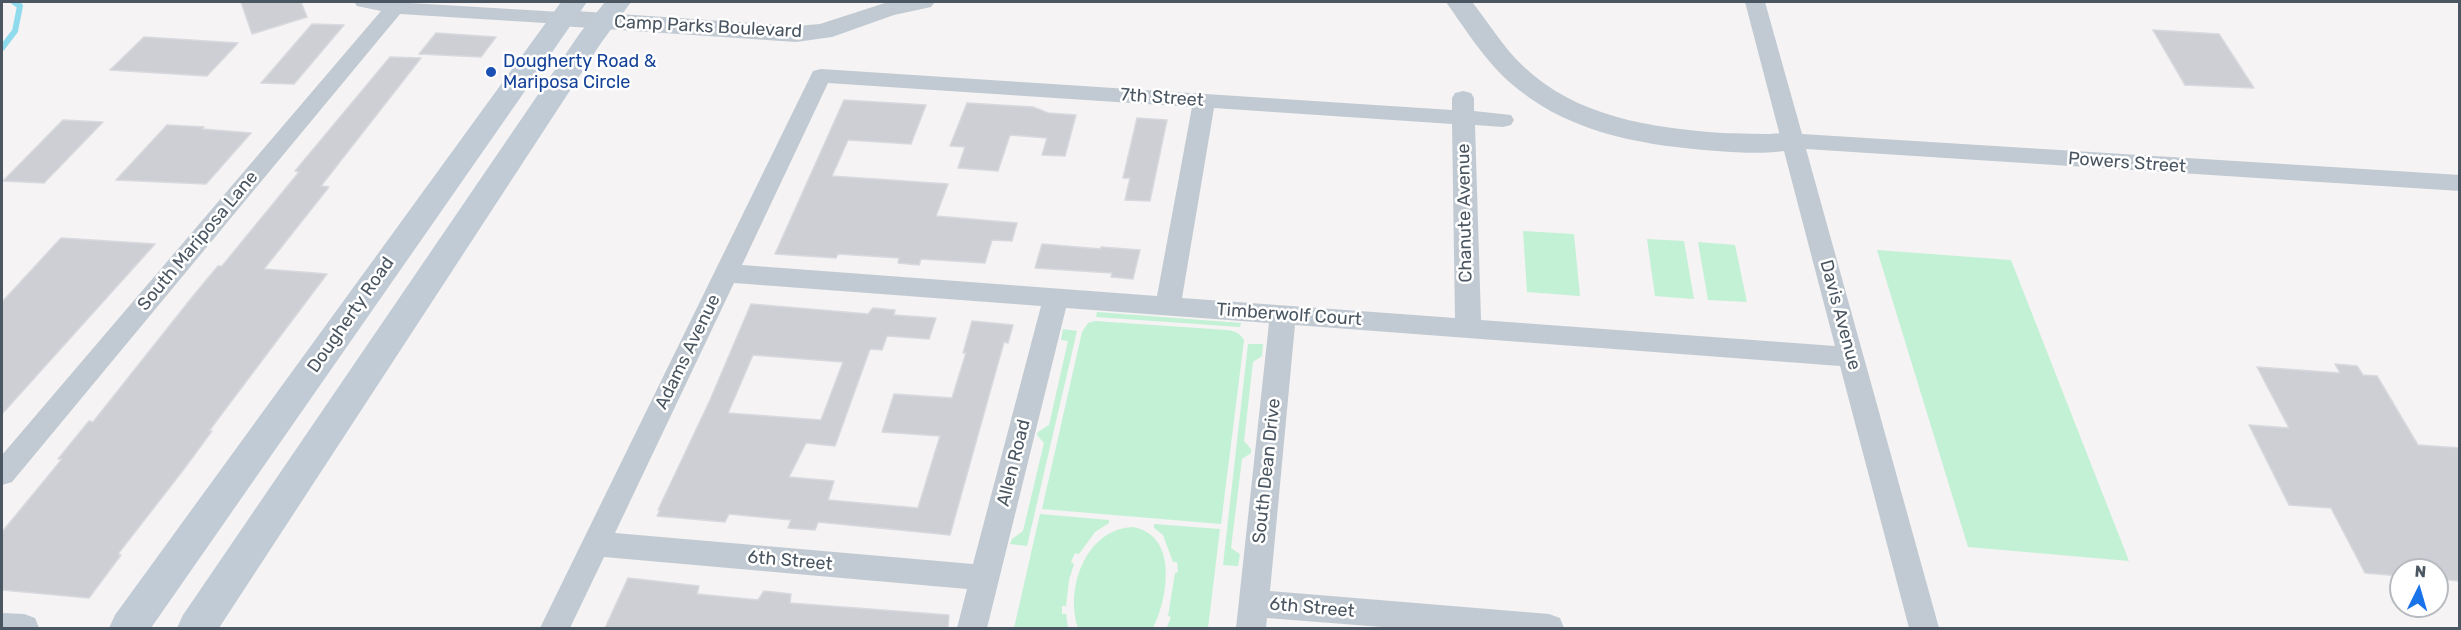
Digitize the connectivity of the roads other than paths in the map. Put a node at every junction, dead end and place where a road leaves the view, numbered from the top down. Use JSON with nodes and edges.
{"nodes":[{"id":1,"x":364,"y":2,"type":"edge"},
{"id":2,"x":922,"y":2,"type":"edge"},
{"id":3,"x":1459,"y":2,"type":"edge"},
{"id":4,"x":1484,"y":2,"type":"edge"},
{"id":5,"x":1755,"y":2,"type":"edge"},
{"id":6,"x":891,"y":5,"type":"edge"},
{"id":7,"x":395,"y":8,"type":"junction"},
{"id":8,"x":567,"y":10,"type":"edge"},
{"id":9,"x":611,"y":12,"type":"edge"},
{"id":10,"x":820,"y":76,"type":"joint"},
{"id":11,"x":1204,"y":100,"type":"junction"},
{"id":12,"x":1463,"y":107,"type":"junction"},
{"id":13,"x":1503,"y":120,"type":"dead end"},
{"id":14,"x":1794,"y":141,"type":"junction"},
{"id":15,"x":2460,"y":183,"type":"edge"},
{"id":16,"x":726,"y":273,"type":"junction"},
{"id":17,"x":1056,"y":298,"type":"junction"},
{"id":18,"x":1168,"y":306,"type":"junction"},
{"id":19,"x":1283,"y":315,"type":"junction"},
{"id":20,"x":1468,"y":328,"type":"junction"},
{"id":21,"x":1851,"y":357,"type":"junction"},
{"id":22,"x":2,"y":474,"type":"edge"},
{"id":23,"x":596,"y":543,"type":"junction"},
{"id":24,"x":985,"y":578,"type":"junction"},
{"id":25,"x":1253,"y":616,"type":"edge"},
{"id":26,"x":2,"y":627,"type":"edge"},
{"id":27,"x":24,"y":628,"type":"edge"},
{"id":28,"x":129,"y":628,"type":"edge"},
{"id":29,"x":197,"y":628,"type":"edge"},
{"id":30,"x":555,"y":628,"type":"edge"},
{"id":31,"x":972,"y":628,"type":"edge"},
{"id":32,"x":1549,"y":628,"type":"edge"},
{"id":33,"x":1924,"y":628,"type":"edge"}],
"edges":[{"from":1,"to":7,"type":"street"},
{"from":2,"to":6,"type":"street","name":"Camp Parks Boulevard"},
{"from":3,"to":14,"type":"street"},
{"from":4,"to":14,"type":"street"},
{"from":5,"to":14,"type":"street","name":"Davis Avenue"},
{"from":6,"to":9,"type":"street","name":"Camp Parks Boulevard"},
{"from":7,"to":8,"type":"street"},
{"from":7,"to":22,"type":"street","name":"South Mariposa Lane"},
{"from":8,"to":9,"type":"street","name":"Camp Parks Boulevard"},
{"from":8,"to":28,"type":"main road","name":"Dougherty Road"},
{"from":9,"to":29,"type":"main road"},
{"from":10,"to":11,"type":"street","name":"7th Street"},
{"from":10,"to":16,"type":"street","name":"Adams Avenue"},
{"from":11,"to":12,"type":"street","name":"7th Street"},
{"from":11,"to":18,"type":"street"},
{"from":12,"to":13,"type":"street","name":"7th Street"},
{"from":12,"to":20,"type":"street","name":"Chanute Avenue"},
{"from":14,"to":15,"type":"street","name":"Powers Street"},
{"from":14,"to":21,"type":"street","name":"Davis Avenue"},
{"from":16,"to":17,"type":"street","name":"Timberwolf Court"},
{"from":16,"to":23,"type":"street","name":"Adams Avenue"},
{"from":17,"to":18,"type":"street","name":"Timberwolf Court"},
{"from":17,"to":24,"type":"street","name":"Allen Road"},
{"from":18,"to":19,"type":"street","name":"Timberwolf Court"},
{"from":19,"to":20,"type":"street","name":"Timberwolf Court"},
{"from":19,"to":25,"type":"street","name":"South Dean Drive"},
{"from":20,"to":21,"type":"street","name":"Timberwolf Court"},
{"from":21,"to":33,"type":"street","name":"Davis Avenue"},
{"from":23,"to":24,"type":"street","name":"6th Street"},
{"from":23,"to":30,"type":"street","name":"Adams Avenue"},
{"from":24,"to":31,"type":"street","name":"Allen Road"},
{"from":25,"to":32,"type":"street","name":"6th Street"},
{"from":26,"to":27,"type":"street"}]}
